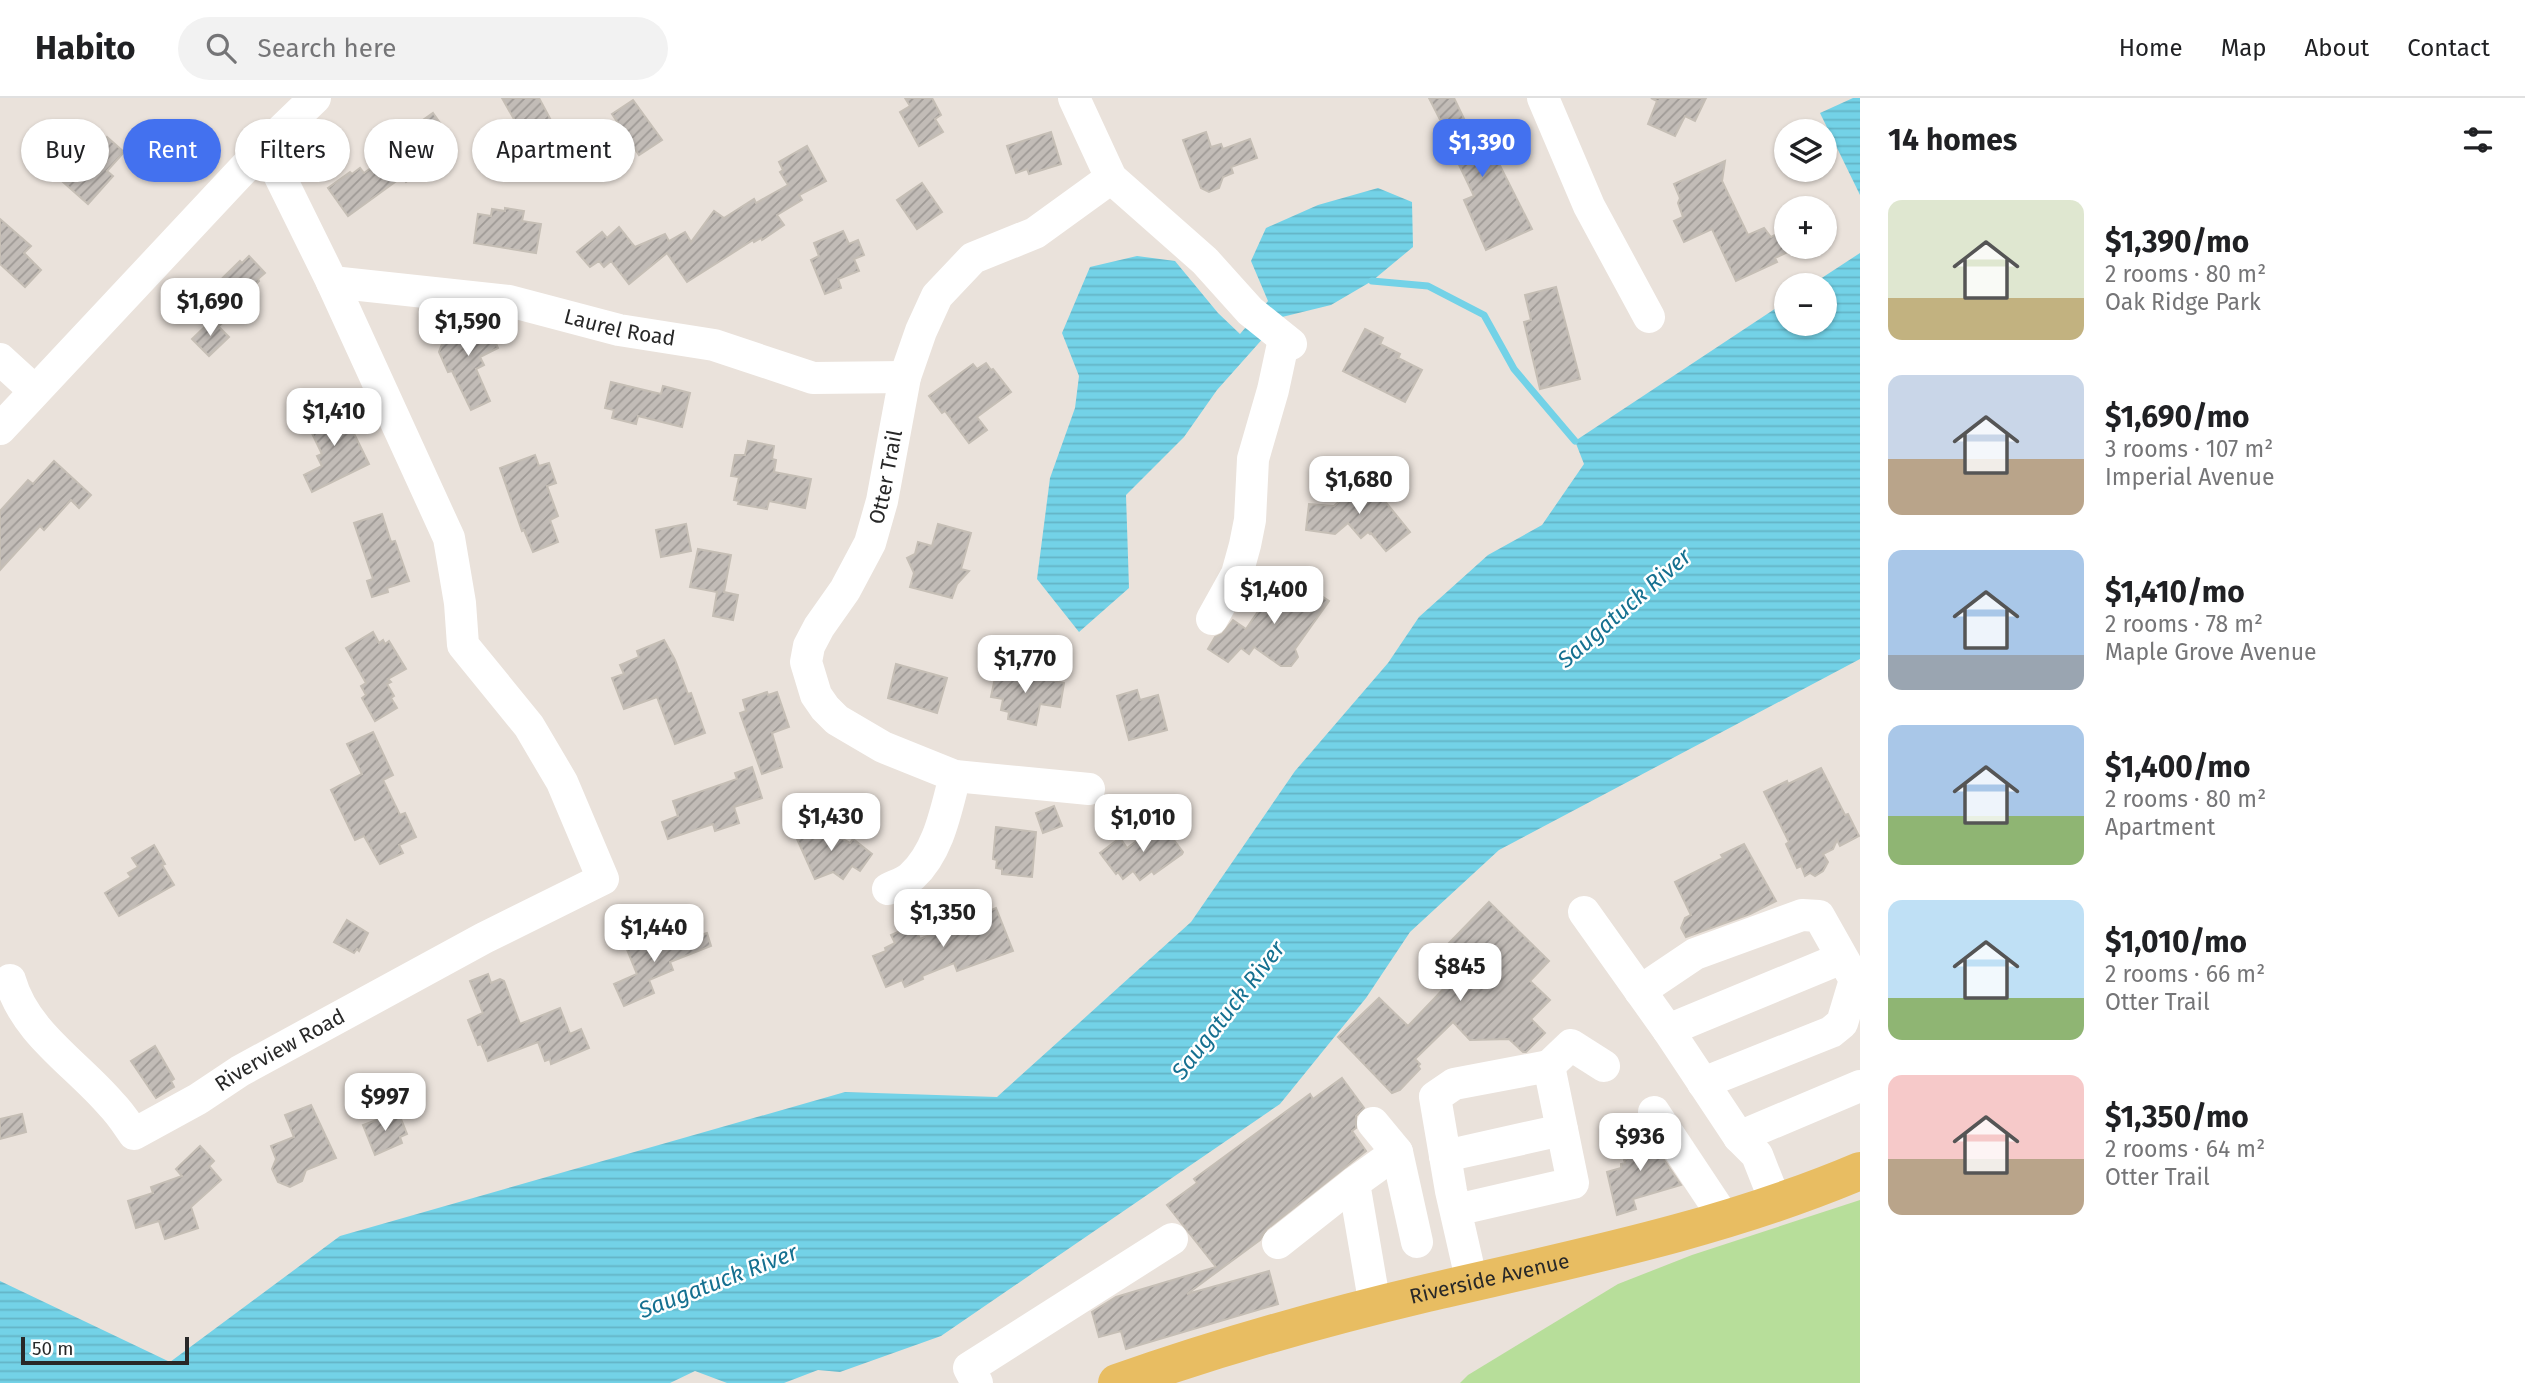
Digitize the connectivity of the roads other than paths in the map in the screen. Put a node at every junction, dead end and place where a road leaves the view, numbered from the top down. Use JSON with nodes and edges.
{"nodes":[{"id":1,"x":315,"y":98,"type":"edge"},
{"id":2,"x":1074,"y":98,"type":"edge"},
{"id":3,"x":1543,"y":98,"type":"edge"},
{"id":4,"x":293,"y":119,"type":"edge"},
{"id":5,"x":235,"y":178,"type":"edge"},
{"id":6,"x":1111,"y":178,"type":"junction"},
{"id":7,"x":283,"y":182,"type":"edge"},
{"id":8,"x":332,"y":282,"type":"junction"},
{"id":9,"x":1649,"y":317,"type":"dead end"},
{"id":10,"x":0,"y":359,"type":"edge"},
{"id":11,"x":905,"y":377,"type":"junction"},
{"id":12,"x":35,"y":391,"type":"junction"},
{"id":13,"x":0,"y":429,"type":"edge"},
{"id":14,"x":1212,"y":620,"type":"dead end"},
{"id":15,"x":955,"y":776,"type":"junction"},
{"id":16,"x":1089,"y":789,"type":"dead end"},
{"id":17,"x":888,"y":889,"type":"dead end"},
{"id":18,"x":1584,"y":912,"type":"dead end"},
{"id":19,"x":1842,"y":958,"type":"junction"},
{"id":20,"x":10,"y":981,"type":"dead end"},
{"id":21,"x":1640,"y":991,"type":"junction"},
{"id":22,"x":1668,"y":1030,"type":"junction"},
{"id":23,"x":1549,"y":1066,"type":"junction"},
{"id":24,"x":1604,"y":1066,"type":"dead end"},
{"id":25,"x":1703,"y":1083,"type":"junction"},
{"id":26,"x":1860,"y":1086,"type":"edge"},
{"id":27,"x":1654,"y":1112,"type":"dead end"},
{"id":28,"x":1373,"y":1123,"type":"dead end"},
{"id":29,"x":1562,"y":1130,"type":"junction"},
{"id":30,"x":1740,"y":1137,"type":"junction"},
{"id":31,"x":1397,"y":1152,"type":"junction"},
{"id":32,"x":1445,"y":1156,"type":"junction"},
{"id":33,"x":1860,"y":1171,"type":"edge"},
{"id":34,"x":1354,"y":1182,"type":"junction"},
{"id":35,"x":1776,"y":1203,"type":"junction"},
{"id":36,"x":1456,"y":1210,"type":"junction"},
{"id":37,"x":1725,"y":1219,"type":"junction"},
{"id":38,"x":1172,"y":1239,"type":"dead end"},
{"id":39,"x":1417,"y":1242,"type":"dead end"},
{"id":40,"x":1278,"y":1243,"type":"dead end"},
{"id":41,"x":1472,"y":1283,"type":"junction"},
{"id":42,"x":1375,"y":1306,"type":"junction"},
{"id":43,"x":977,"y":1383,"type":"edge"},
{"id":44,"x":1117,"y":1383,"type":"edge"}],
"edges":[{"from":1,"to":4,"type":"street"},
{"from":2,"to":6,"type":"street"},
{"from":3,"to":9,"type":"street"},
{"from":5,"to":12,"type":"street"},
{"from":6,"to":11,"type":"street","name":"Otter Trail"},
{"from":6,"to":14,"type":"street"},
{"from":7,"to":8,"type":"street"},
{"from":8,"to":11,"type":"street","name":"Laurel Road"},
{"from":8,"to":20,"type":"street","name":"Riverview Road"},
{"from":10,"to":12,"type":"street"},
{"from":11,"to":15,"type":"street","name":"Otter Trail"},
{"from":12,"to":13,"type":"street"},
{"from":15,"to":16,"type":"street","name":"Otter Trail"},
{"from":15,"to":17,"type":"street"},
{"from":18,"to":21,"type":"street"},
{"from":19,"to":21,"type":"street"},
{"from":19,"to":22,"type":"street"},
{"from":19,"to":25,"type":"street"},
{"from":21,"to":22,"type":"street"},
{"from":22,"to":25,"type":"street"},
{"from":23,"to":24,"type":"street"},
{"from":23,"to":29,"type":"street"},
{"from":23,"to":32,"type":"street"},
{"from":25,"to":30,"type":"street"},
{"from":26,"to":30,"type":"street"},
{"from":27,"to":37,"type":"street"},
{"from":28,"to":31,"type":"street"},
{"from":29,"to":32,"type":"street"},
{"from":29,"to":36,"type":"street"},
{"from":30,"to":35,"type":"street"},
{"from":31,"to":34,"type":"street"},
{"from":31,"to":39,"type":"street"},
{"from":32,"to":36,"type":"street"},
{"from":33,"to":35,"type":"main road","name":"Riverside Avenue"},
{"from":34,"to":40,"type":"street"},
{"from":34,"to":42,"type":"street"},
{"from":35,"to":37,"type":"main road","name":"Riverside Avenue"},
{"from":36,"to":41,"type":"street"},
{"from":37,"to":41,"type":"main road","name":"Riverside Avenue"},
{"from":38,"to":43,"type":"street"},
{"from":41,"to":42,"type":"main road","name":"Riverside Avenue"},
{"from":42,"to":44,"type":"main road","name":"Riverside Avenue"}]}
